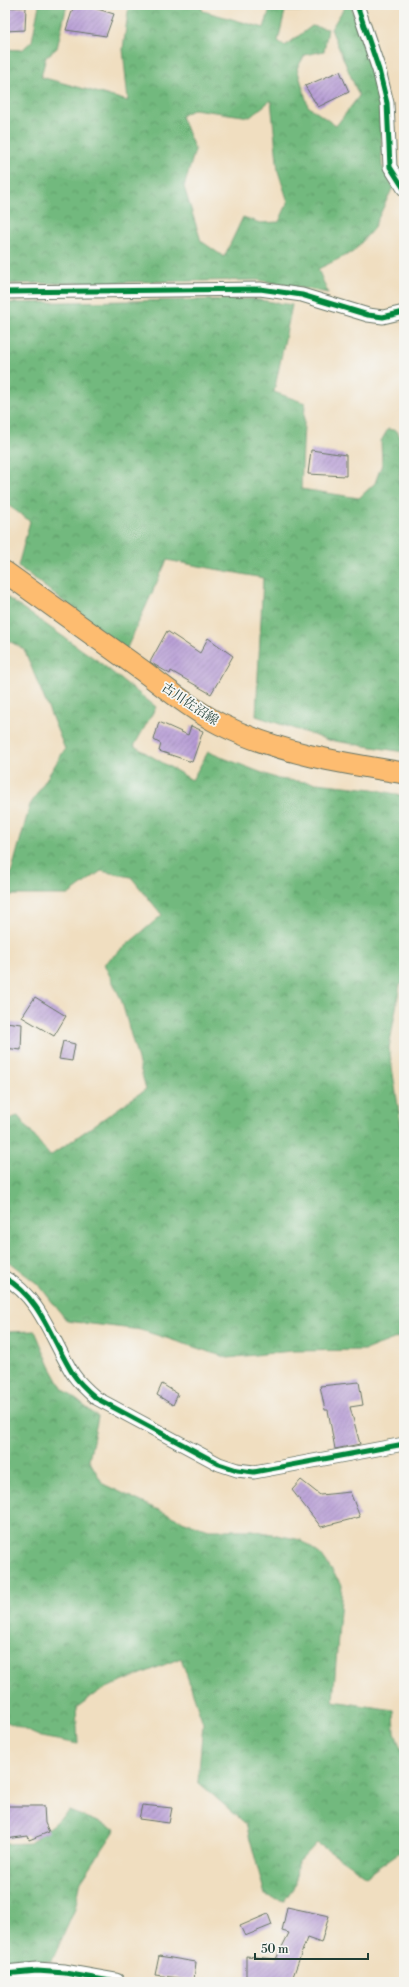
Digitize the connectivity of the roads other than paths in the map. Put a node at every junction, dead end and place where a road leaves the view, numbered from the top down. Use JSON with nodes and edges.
{"nodes":[{"id":1,"x":357,"y":5,"type":"edge"},
{"id":2,"x":404,"y":189,"type":"edge"},
{"id":3,"x":5,"y":292,"type":"edge"},
{"id":4,"x":404,"y":312,"type":"edge"},
{"id":5,"x":5,"y":572,"type":"edge"},
{"id":6,"x":404,"y":773,"type":"edge"},
{"id":7,"x":5,"y":1278,"type":"edge"},
{"id":8,"x":404,"y":1444,"type":"edge"},
{"id":9,"x":5,"y":1974,"type":"edge"},
{"id":10,"x":116,"y":1982,"type":"edge"}],
"edges":[{"from":1,"to":2,"type":"street"},
{"from":3,"to":4,"type":"street"},
{"from":5,"to":6,"type":"main road","name":"古川佐沼線"},
{"from":7,"to":8,"type":"street"},
{"from":9,"to":10,"type":"street"}]}
